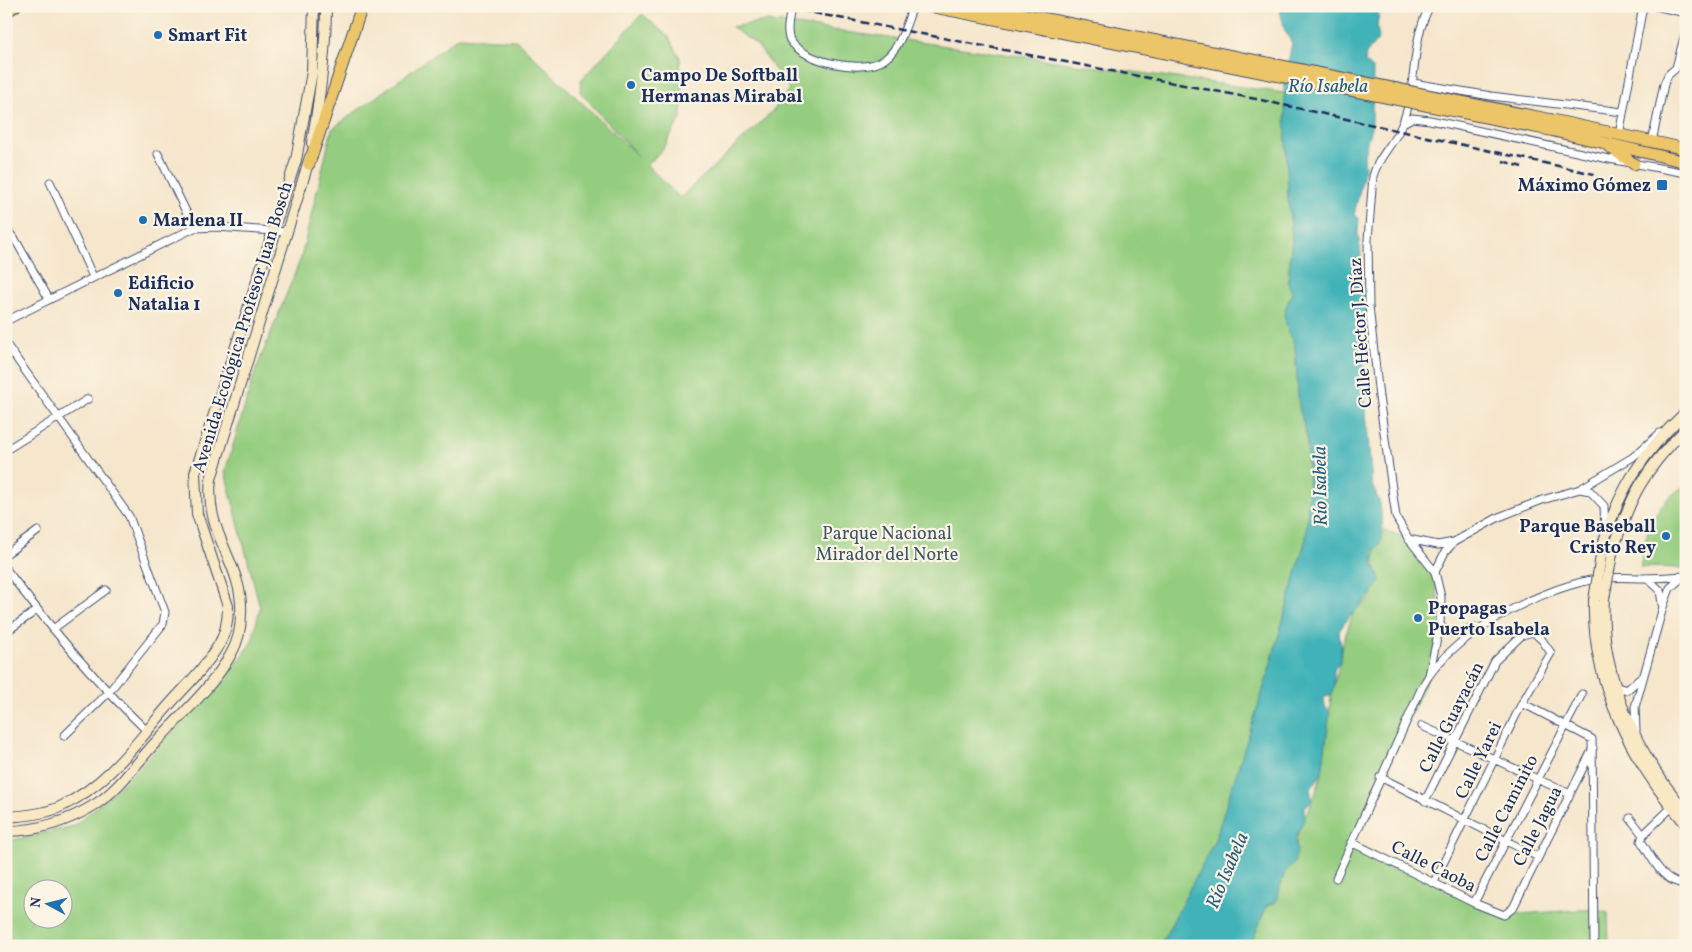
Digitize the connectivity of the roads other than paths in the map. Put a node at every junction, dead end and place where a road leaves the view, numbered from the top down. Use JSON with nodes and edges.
{"nodes":[{"id":1,"x":15,"y":6,"type":"edge"},
{"id":2,"x":314,"y":6,"type":"edge"},
{"id":3,"x":326,"y":6,"type":"edge"},
{"id":4,"x":362,"y":6,"type":"edge"},
{"id":5,"x":791,"y":6,"type":"edge"},
{"id":6,"x":913,"y":6,"type":"edge"},
{"id":7,"x":928,"y":6,"type":"edge"},
{"id":8,"x":982,"y":6,"type":"edge"},
{"id":9,"x":1430,"y":6,"type":"edge"},
{"id":10,"x":1643,"y":6,"type":"edge"},
{"id":11,"x":1655,"y":6,"type":"edge"},
{"id":12,"x":6,"y":12,"type":"edge"},
{"id":13,"x":1686,"y":13,"type":"edge"},
{"id":14,"x":1686,"y":30,"type":"edge"},
{"id":15,"x":1684,"y":46,"type":"edge"},
{"id":16,"x":1413,"y":83,"type":"junction"},
{"id":17,"x":1623,"y":112,"type":"junction"},
{"id":18,"x":1403,"y":123,"type":"junction"},
{"id":19,"x":1551,"y":125,"type":"junction"},
{"id":20,"x":1619,"y":135,"type":"junction"},
{"id":21,"x":1602,"y":141,"type":"junction"},
{"id":22,"x":1652,"y":142,"type":"junction"},
{"id":23,"x":1686,"y":149,"type":"edge"},
{"id":24,"x":158,"y":154,"type":"dead end"},
{"id":25,"x":1686,"y":162,"type":"edge"},
{"id":26,"x":308,"y":164,"type":"junction"},
{"id":27,"x":1634,"y":164,"type":"junction"},
{"id":28,"x":1686,"y":173,"type":"edge"},
{"id":29,"x":50,"y":182,"type":"dead end"},
{"id":30,"x":194,"y":228,"type":"junction"},
{"id":31,"x":6,"y":229,"type":"edge"},
{"id":32,"x":274,"y":232,"type":"junction"},
{"id":33,"x":288,"y":232,"type":"junction"},
{"id":34,"x":93,"y":277,"type":"junction"},
{"id":35,"x":49,"y":299,"type":"junction"},
{"id":36,"x":6,"y":321,"type":"edge"},
{"id":37,"x":6,"y":344,"type":"edge"},
{"id":38,"x":88,"y":399,"type":"dead end"},
{"id":39,"x":1686,"y":412,"type":"edge"},
{"id":40,"x":60,"y":417,"type":"junction"},
{"id":41,"x":1686,"y":429,"type":"edge"},
{"id":42,"x":6,"y":450,"type":"edge"},
{"id":43,"x":1580,"y":489,"type":"junction"},
{"id":44,"x":38,"y":531,"type":"dead end"},
{"id":45,"x":1408,"y":538,"type":"junction"},
{"id":46,"x":1454,"y":542,"type":"junction"},
{"id":47,"x":1603,"y":544,"type":"junction"},
{"id":48,"x":6,"y":554,"type":"edge"},
{"id":49,"x":226,"y":555,"type":"junction"},
{"id":50,"x":212,"y":563,"type":"junction"},
{"id":51,"x":6,"y":569,"type":"edge"},
{"id":52,"x":1435,"y":572,"type":"junction"},
{"id":53,"x":1685,"y":576,"type":"edge"},
{"id":54,"x":1647,"y":578,"type":"junction"},
{"id":55,"x":106,"y":590,"type":"dead end"},
{"id":56,"x":1599,"y":600,"type":"junction"},
{"id":57,"x":1662,"y":607,"type":"junction"},
{"id":58,"x":37,"y":610,"type":"junction"},
{"id":59,"x":1483,"y":624,"type":"junction"},
{"id":60,"x":1440,"y":625,"type":"junction"},
{"id":61,"x":53,"y":629,"type":"junction"},
{"id":62,"x":6,"y":632,"type":"edge"},
{"id":63,"x":1552,"y":653,"type":"joint"},
{"id":64,"x":1644,"y":674,"type":"junction"},
{"id":65,"x":1429,"y":675,"type":"junction"},
{"id":66,"x":1617,"y":687,"type":"junction"},
{"id":67,"x":108,"y":694,"type":"junction"},
{"id":68,"x":1582,"y":694,"type":"dead end"},
{"id":69,"x":1522,"y":703,"type":"junction"},
{"id":70,"x":1422,"y":726,"type":"dead end"},
{"id":71,"x":1565,"y":726,"type":"junction"},
{"id":72,"x":147,"y":731,"type":"junction"},
{"id":73,"x":64,"y":736,"type":"dead end"},
{"id":74,"x":1637,"y":737,"type":"junction"},
{"id":75,"x":1456,"y":740,"type":"junction"},
{"id":76,"x":1593,"y":748,"type":"junction"},
{"id":77,"x":1495,"y":758,"type":"junction"},
{"id":78,"x":1380,"y":777,"type":"junction"},
{"id":79,"x":1538,"y":779,"type":"junction"},
{"id":80,"x":1570,"y":794,"type":"junction"},
{"id":81,"x":1425,"y":801,"type":"junction"},
{"id":82,"x":1671,"y":808,"type":"junction"},
{"id":83,"x":1686,"y":811,"type":"edge"},
{"id":84,"x":6,"y":816,"type":"edge"},
{"id":85,"x":1630,"y":818,"type":"dead end"},
{"id":86,"x":1464,"y":820,"type":"junction"},
{"id":87,"x":1686,"y":824,"type":"edge"},
{"id":88,"x":6,"y":831,"type":"edge"},
{"id":89,"x":1643,"y":835,"type":"junction"},
{"id":90,"x":1506,"y":841,"type":"junction"},
{"id":91,"x":1351,"y":842,"type":"junction"},
{"id":92,"x":1538,"y":858,"type":"junction"},
{"id":93,"x":1336,"y":878,"type":"dead end"},
{"id":94,"x":1434,"y":882,"type":"junction"},
{"id":95,"x":1686,"y":884,"type":"edge"},
{"id":96,"x":1474,"y":903,"type":"junction"},
{"id":97,"x":1504,"y":915,"type":"joint"},
{"id":98,"x":1594,"y":946,"type":"edge"}],
"edges":[{"from":1,"to":12,"type":"main road"},
{"from":2,"to":32,"type":"street","name":"Avenida Ecológica Profesor Juan Bosch"},
{"from":3,"to":26,"type":"street","name":"Avenida Ecológica Profesor Juan Bosch"},
{"from":4,"to":26,"type":"main road"},
{"from":5,"to":6,"type":"street"},
{"from":7,"to":19,"type":"main road","bridge":true},
{"from":8,"to":19,"type":"main road","bridge":true},
{"from":9,"to":16,"type":"street","name":"Calle Héctor J. Díaz"},
{"from":10,"to":17,"type":"street"},
{"from":11,"to":13,"type":"street"},
{"from":14,"to":15,"type":"street"},
{"from":15,"to":22,"type":"street"},
{"from":16,"to":17,"type":"street"},
{"from":16,"to":18,"type":"street","name":"Calle Héctor J. Díaz"},
{"from":17,"to":20,"type":"street"},
{"from":18,"to":27,"type":"street"},
{"from":18,"to":45,"type":"street","name":"Calle Héctor J. Díaz"},
{"from":19,"to":20,"type":"main road"},
{"from":19,"to":21,"type":"main road"},
{"from":20,"to":22,"type":"main road"},
{"from":21,"to":25,"type":"main road"},
{"from":21,"to":27,"type":"main road"},
{"from":22,"to":23,"type":"main road"},
{"from":24,"to":30,"type":"street"},
{"from":26,"to":33,"type":"street","name":"Avenida Ecológica Profesor Juan Bosch"},
{"from":27,"to":28,"type":"street"},
{"from":29,"to":34,"type":"street"},
{"from":30,"to":32,"type":"street"},
{"from":30,"to":34,"type":"street"},
{"from":31,"to":35,"type":"street"},
{"from":32,"to":33,"type":"street"},
{"from":32,"to":50,"type":"street","name":"Avenida Ecológica Profesor Juan Bosch"},
{"from":33,"to":49,"type":"street","name":"Avenida Ecológica Profesor Juan Bosch"},
{"from":34,"to":35,"type":"street"},
{"from":35,"to":36,"type":"street"},
{"from":37,"to":40,"type":"street"},
{"from":38,"to":40,"type":"street"},
{"from":39,"to":43,"type":"street"},
{"from":39,"to":47,"type":"street"},
{"from":40,"to":42,"type":"street"},
{"from":40,"to":67,"type":"street"},
{"from":41,"to":56,"type":"street","bridge":true},
{"from":43,"to":46,"type":"street"},
{"from":43,"to":47,"type":"street"},
{"from":44,"to":48,"type":"street"},
{"from":45,"to":46,"type":"street"},
{"from":45,"to":52,"type":"street","name":"Calle Héctor J. Díaz"},
{"from":46,"to":52,"type":"street"},
{"from":47,"to":56,"type":"street","bridge":true},
{"from":49,"to":50,"type":"street"},
{"from":49,"to":88,"type":"street","name":"Avenida Ecológica Profesor Juan Bosch"},
{"from":50,"to":72,"type":"street","name":"Avenida Ecológica Profesor Juan Bosch"},
{"from":51,"to":58,"type":"street"},
{"from":52,"to":60,"type":"street","name":"Calle Héctor J. Díaz"},
{"from":53,"to":54,"type":"street"},
{"from":53,"to":57,"type":"street"},
{"from":54,"to":57,"type":"street"},
{"from":54,"to":59,"type":"street"},
{"from":55,"to":61,"type":"street"},
{"from":56,"to":66,"type":"street"},
{"from":56,"to":82,"type":"street"},
{"from":57,"to":64,"type":"street"},
{"from":58,"to":61,"type":"street"},
{"from":58,"to":62,"type":"street"},
{"from":59,"to":60,"type":"street"},
{"from":59,"to":65,"type":"street"},
{"from":60,"to":65,"type":"street","name":"Calle Héctor J. Díaz"},
{"from":61,"to":67,"type":"street"},
{"from":63,"to":69,"type":"street","name":"Calle Yarei"},
{"from":63,"to":75,"type":"street","name":"Calle Guayacán"},
{"from":64,"to":66,"type":"street"},
{"from":64,"to":74,"type":"street"},
{"from":65,"to":78,"type":"street"},
{"from":66,"to":74,"type":"street"},
{"from":67,"to":72,"type":"street"},
{"from":67,"to":73,"type":"street"},
{"from":68,"to":71,"type":"street","name":"Calle Caminito"},
{"from":69,"to":71,"type":"street"},
{"from":69,"to":77,"type":"street","name":"Calle Yarei"},
{"from":70,"to":75,"type":"street"},
{"from":71,"to":76,"type":"street"},
{"from":71,"to":79,"type":"street","name":"Calle Caminito"},
{"from":72,"to":84,"type":"street","name":"Avenida Ecológica Profesor Juan Bosch"},
{"from":74,"to":83,"type":"street"},
{"from":75,"to":77,"type":"street"},
{"from":75,"to":81,"type":"street","name":"Calle Guayacán"},
{"from":76,"to":80,"type":"street","name":"Calle Jagua"},
{"from":76,"to":98,"type":"street"},
{"from":77,"to":79,"type":"street"},
{"from":77,"to":86,"type":"street","name":"Calle Yarei"},
{"from":78,"to":81,"type":"street"},
{"from":78,"to":91,"type":"street"},
{"from":79,"to":80,"type":"street"},
{"from":79,"to":90,"type":"street","name":"Calle Caminito"},
{"from":80,"to":92,"type":"street","name":"Calle Jagua"},
{"from":81,"to":86,"type":"street"},
{"from":82,"to":87,"type":"street"},
{"from":82,"to":89,"type":"street"},
{"from":85,"to":89,"type":"street"},
{"from":86,"to":90,"type":"street"},
{"from":86,"to":94,"type":"street","name":"Calle Yarei"},
{"from":89,"to":95,"type":"street"},
{"from":90,"to":92,"type":"street"},
{"from":90,"to":96,"type":"street","name":"Calle Caminito"},
{"from":91,"to":93,"type":"street"},
{"from":91,"to":94,"type":"street","name":"Calle Caoba"},
{"from":92,"to":97,"type":"street","name":"Calle Jagua"},
{"from":94,"to":96,"type":"street","name":"Calle Caoba"},
{"from":96,"to":97,"type":"street","name":"Calle Caoba"}]}
